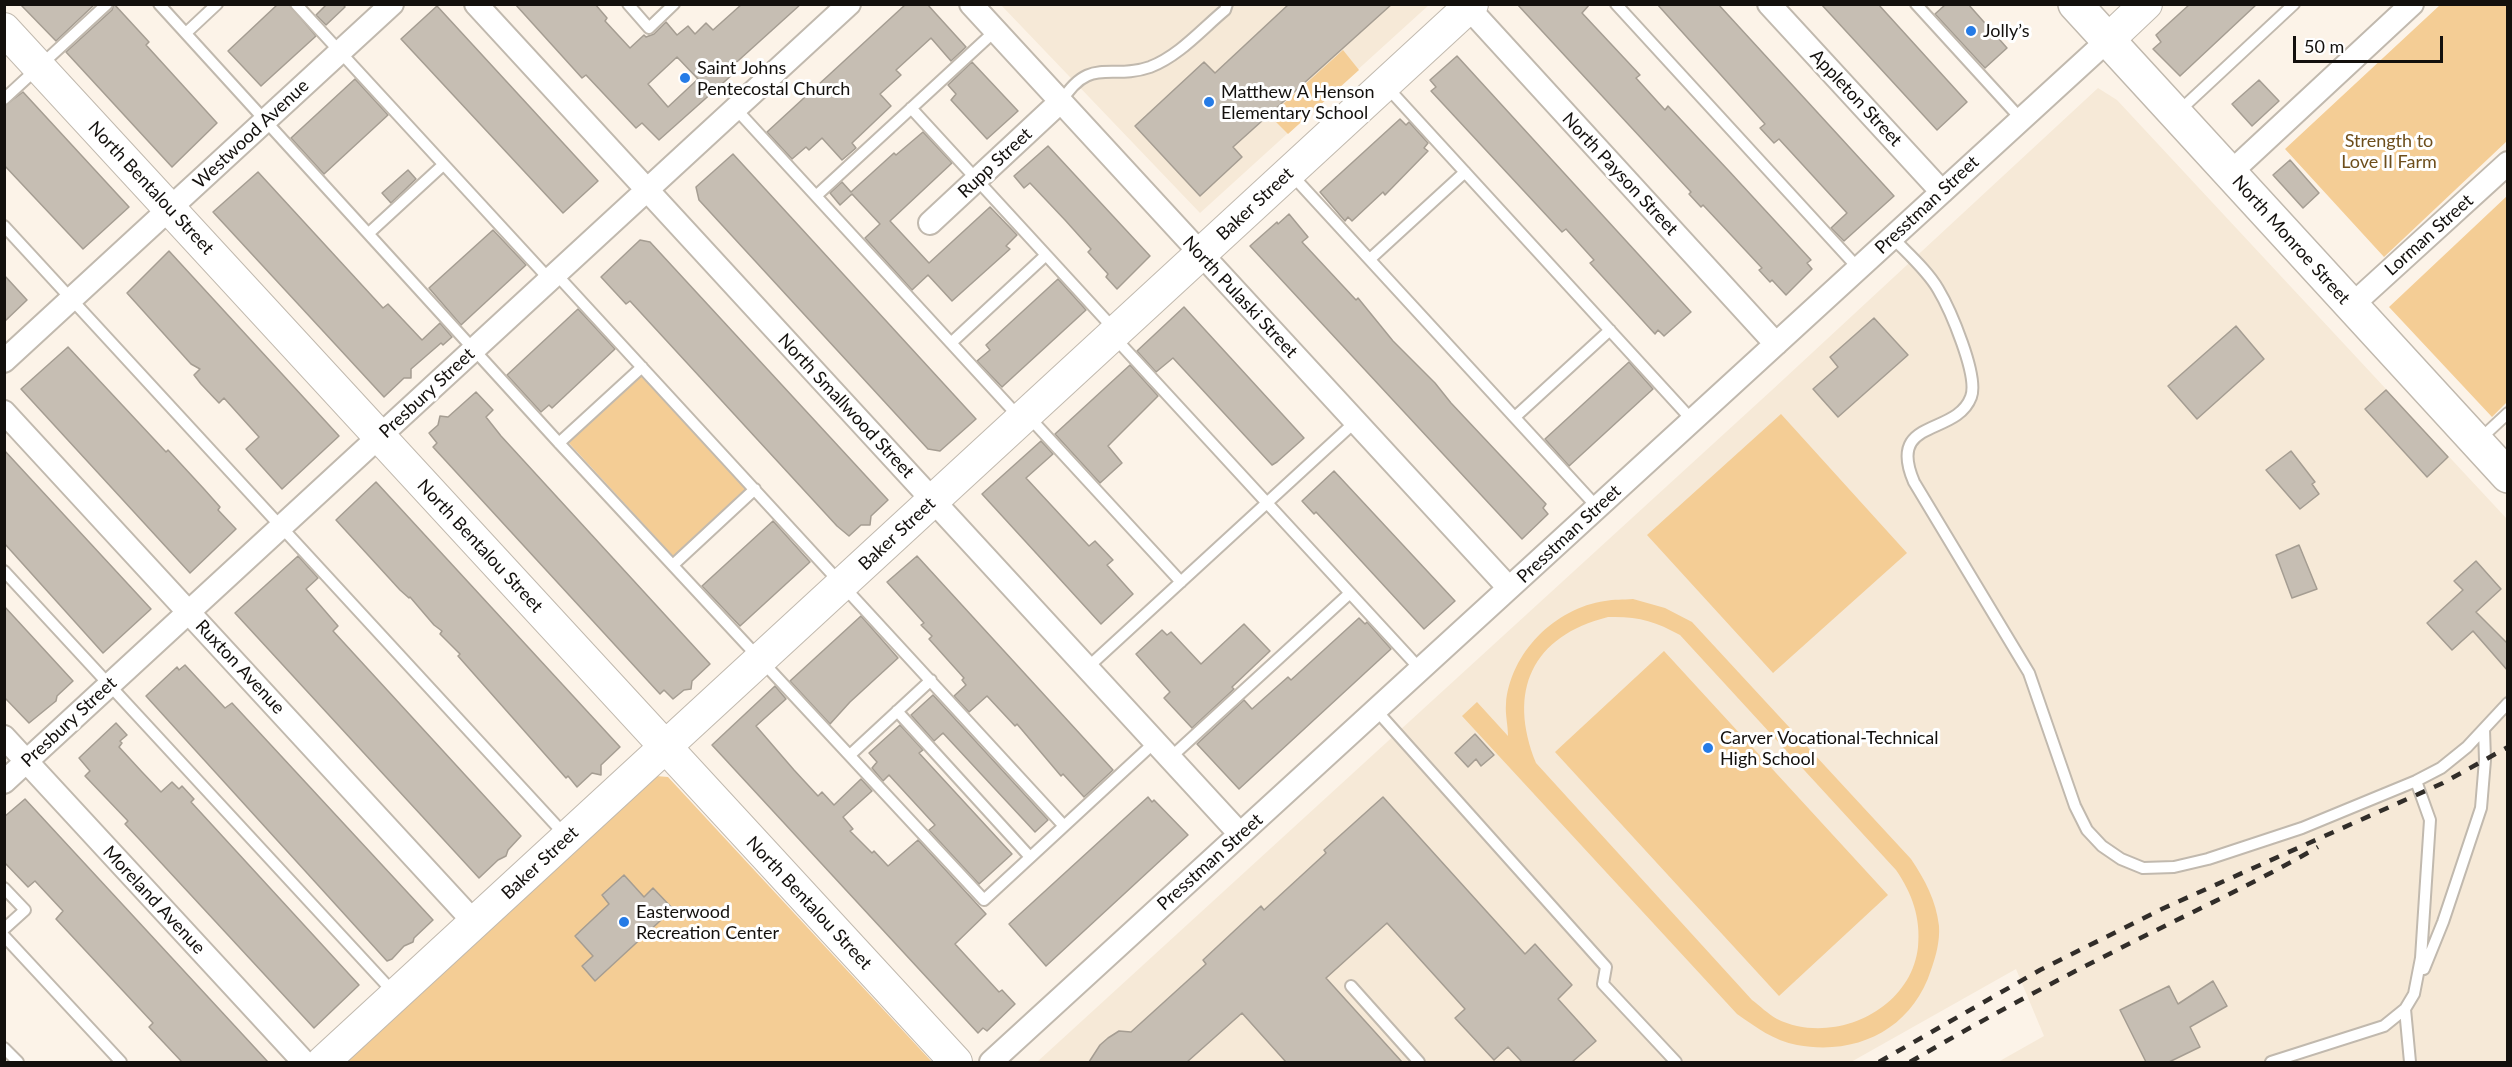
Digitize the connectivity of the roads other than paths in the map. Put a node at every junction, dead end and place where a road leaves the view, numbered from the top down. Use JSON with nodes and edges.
{"nodes":[{"id":1,"x":107,"y":4,"type":"edge"},
{"id":2,"x":159,"y":4,"type":"edge"},
{"id":3,"x":217,"y":4,"type":"edge"},
{"id":4,"x":296,"y":4,"type":"edge"},
{"id":5,"x":392,"y":4,"type":"edge"},
{"id":6,"x":476,"y":4,"type":"edge"},
{"id":7,"x":628,"y":4,"type":"edge"},
{"id":8,"x":674,"y":4,"type":"edge"},
{"id":9,"x":849,"y":4,"type":"edge"},
{"id":10,"x":970,"y":4,"type":"edge"},
{"id":11,"x":1227,"y":4,"type":"edge"},
{"id":12,"x":1616,"y":4,"type":"edge"},
{"id":13,"x":1769,"y":4,"type":"edge"},
{"id":14,"x":1916,"y":4,"type":"edge"},
{"id":15,"x":2075,"y":4,"type":"edge"},
{"id":16,"x":2146,"y":4,"type":"edge"},
{"id":17,"x":2294,"y":4,"type":"edge"},
{"id":18,"x":2412,"y":4,"type":"edge"},
{"id":19,"x":1468,"y":6,"type":"edge"},
{"id":20,"x":4,"y":29,"type":"edge"},
{"id":21,"x":995,"y":31,"type":"junction"},
{"id":22,"x":186,"y":33,"type":"junction"},
{"id":23,"x":2108,"y":40,"type":"junction"},
{"id":24,"x":340,"y":52,"type":"junction"},
{"id":25,"x":39,"y":67,"type":"junction"},
{"id":26,"x":1385,"y":85,"type":"junction"},
{"id":27,"x":4,"y":99,"type":"edge"},
{"id":28,"x":1060,"y":102,"type":"junction"},
{"id":29,"x":910,"y":108,"type":"junction"},
{"id":30,"x":736,"y":109,"type":"junction"},
{"id":31,"x":2175,"y":114,"type":"junction"},
{"id":32,"x":2021,"y":119,"type":"junction"},
{"id":33,"x":266,"y":120,"type":"junction"},
{"id":34,"x":2508,"y":163,"type":"edge"},
{"id":35,"x":443,"y":165,"type":"junction"},
{"id":36,"x":1290,"y":172,"type":"junction"},
{"id":37,"x":1465,"y":172,"type":"junction"},
{"id":38,"x":2230,"y":173,"type":"junction"},
{"id":39,"x":976,"y":180,"type":"junction"},
{"id":40,"x":647,"y":190,"type":"junction"},
{"id":41,"x":1942,"y":192,"type":"junction"},
{"id":42,"x":816,"y":196,"type":"junction"},
{"id":43,"x":170,"y":208,"type":"junction"},
{"id":44,"x":930,"y":223,"type":"dead end"},
{"id":45,"x":4,"y":226,"type":"edge"},
{"id":46,"x":369,"y":233,"type":"junction"},
{"id":47,"x":1892,"y":237,"type":"junction"},
{"id":48,"x":1201,"y":254,"type":"junction"},
{"id":49,"x":1046,"y":255,"type":"junction"},
{"id":50,"x":1370,"y":259,"type":"junction"},
{"id":51,"x":1858,"y":268,"type":"junction"},
{"id":52,"x":553,"y":277,"type":"junction"},
{"id":53,"x":72,"y":299,"type":"junction"},
{"id":54,"x":2351,"y":306,"type":"junction"},
{"id":55,"x":1610,"y":330,"type":"junction"},
{"id":56,"x":1114,"y":333,"type":"junction"},
{"id":57,"x":951,"y":343,"type":"junction"},
{"id":58,"x":1776,"y":344,"type":"junction"},
{"id":59,"x":475,"y":349,"type":"junction"},
{"id":60,"x":4,"y":360,"type":"edge"},
{"id":61,"x":642,"y":367,"type":"junction"},
{"id":62,"x":4,"y":412,"type":"edge"},
{"id":63,"x":2508,"y":413,"type":"edge"},
{"id":64,"x":1024,"y":417,"type":"junction"},
{"id":65,"x":1515,"y":417,"type":"junction"},
{"id":66,"x":1692,"y":420,"type":"junction"},
{"id":67,"x":1355,"y":422,"type":"junction"},
{"id":68,"x":380,"y":436,"type":"junction"},
{"id":69,"x":2476,"y":442,"type":"junction"},
{"id":70,"x":559,"y":443,"type":"junction"},
{"id":71,"x":2508,"y":476,"type":"edge"},
{"id":72,"x":755,"y":489,"type":"junction"},
{"id":73,"x":933,"y":501,"type":"junction"},
{"id":74,"x":1267,"y":503,"type":"junction"},
{"id":75,"x":1597,"y":507,"type":"junction"},
{"id":76,"x":282,"y":526,"type":"junction"},
{"id":77,"x":673,"y":566,"type":"junction"},
{"id":78,"x":4,"y":571,"type":"edge"},
{"id":79,"x":1180,"y":582,"type":"junction"},
{"id":80,"x":842,"y":584,"type":"junction"},
{"id":81,"x":1509,"y":588,"type":"junction"},
{"id":82,"x":1350,"y":593,"type":"junction"},
{"id":83,"x":189,"y":612,"type":"junction"},
{"id":84,"x":760,"y":660,"type":"junction"},
{"id":85,"x":1087,"y":668,"type":"junction"},
{"id":86,"x":1420,"y":669,"type":"junction"},
{"id":87,"x":931,"y":680,"type":"junction"},
{"id":88,"x":109,"y":685,"type":"junction"},
{"id":89,"x":2508,"y":703,"type":"edge"},
{"id":90,"x":1376,"y":710,"type":"junction"},
{"id":91,"x":897,"y":711,"type":"junction"},
{"id":92,"x":2484,"y":729,"type":"junction"},
{"id":93,"x":4,"y":737,"type":"edge"},
{"id":94,"x":665,"y":747,"type":"junction"},
{"id":95,"x":1163,"y":750,"type":"junction"},
{"id":96,"x":850,"y":755,"type":"junction"},
{"id":97,"x":27,"y":761,"type":"junction"},
{"id":98,"x":2416,"y":781,"type":"junction"},
{"id":99,"x":4,"y":782,"type":"edge"},
{"id":100,"x":1064,"y":826,"type":"junction"},
{"id":101,"x":1240,"y":834,"type":"junction"},
{"id":102,"x":568,"y":837,"type":"junction"},
{"id":103,"x":1030,"y":857,"type":"junction"},
{"id":104,"x":4,"y":888,"type":"edge"},
{"id":105,"x":475,"y":922,"type":"junction"},
{"id":106,"x":4,"y":929,"type":"edge"},
{"id":107,"x":4,"y":936,"type":"edge"},
{"id":108,"x":1351,"y":986,"type":"dead end"},
{"id":109,"x":2414,"y":994,"type":"junction"},
{"id":110,"x":396,"y":995,"type":"junction"},
{"id":111,"x":2405,"y":1009,"type":"junction"},
{"id":112,"x":4,"y":1048,"type":"edge"},
{"id":113,"x":18,"y":1062,"type":"edge"},
{"id":114,"x":121,"y":1062,"type":"edge"},
{"id":115,"x":304,"y":1062,"type":"edge"},
{"id":116,"x":323,"y":1062,"type":"edge"},
{"id":117,"x":956,"y":1062,"type":"edge"},
{"id":118,"x":991,"y":1062,"type":"edge"},
{"id":119,"x":1419,"y":1062,"type":"edge"},
{"id":120,"x":1676,"y":1062,"type":"edge"},
{"id":121,"x":2271,"y":1062,"type":"edge"},
{"id":122,"x":2410,"y":1062,"type":"edge"}],
"edges":[{"from":1,"to":25,"type":"lane"},
{"from":2,"to":22,"type":"lane"},
{"from":3,"to":22,"type":"lane"},
{"from":4,"to":24,"type":"lane"},
{"from":5,"to":24,"type":"street","name":"Westwood Avenue"},
{"from":6,"to":40,"type":"street","name":"North Smallwood Street"},
{"from":7,"to":8,"type":"lane"},
{"from":9,"to":30,"type":"street","name":"Presbury Street"},
{"from":10,"to":21,"type":"street","name":"North Pulaski Street"},
{"from":11,"to":28,"type":"lane"},
{"from":12,"to":51,"type":"lane"},
{"from":13,"to":41,"type":"street","name":"Appleton Street"},
{"from":14,"to":32,"type":"lane"},
{"from":15,"to":23,"type":"main road","name":"North Monroe Street"},
{"from":16,"to":23,"type":"street","name":"Presstman Street"},
{"from":17,"to":31,"type":"lane"},
{"from":18,"to":38,"type":"street"},
{"from":19,"to":26,"type":"street","name":"Baker Street"},
{"from":19,"to":58,"type":"street","name":"North Payson Street"},
{"from":20,"to":25,"type":"street","name":"North Bentalou Street"},
{"from":21,"to":28,"type":"street","name":"North Pulaski Street"},
{"from":21,"to":29,"type":"lane"},
{"from":22,"to":33,"type":"lane"},
{"from":23,"to":31,"type":"main road","name":"North Monroe Street"},
{"from":23,"to":32,"type":"street","name":"Presstman Street"},
{"from":24,"to":33,"type":"street","name":"Westwood Avenue"},
{"from":24,"to":35,"type":"lane"},
{"from":25,"to":27,"type":"lane"},
{"from":25,"to":43,"type":"street","name":"North Bentalou Street"},
{"from":26,"to":36,"type":"street","name":"Baker Street"},
{"from":26,"to":37,"type":"lane"},
{"from":28,"to":39,"type":"street","name":"Rupp Street"},
{"from":28,"to":48,"type":"street","name":"North Pulaski Street"},
{"from":29,"to":39,"type":"lane"},
{"from":29,"to":42,"type":"lane"},
{"from":30,"to":40,"type":"street","name":"Presbury Street"},
{"from":30,"to":42,"type":"lane"},
{"from":31,"to":38,"type":"main road","name":"North Monroe Street"},
{"from":32,"to":41,"type":"street","name":"Presstman Street"},
{"from":33,"to":43,"type":"street","name":"Westwood Avenue"},
{"from":33,"to":46,"type":"lane"},
{"from":34,"to":54,"type":"street","name":"Lorman Street"},
{"from":35,"to":46,"type":"lane"},
{"from":35,"to":52,"type":"lane"},
{"from":36,"to":48,"type":"street","name":"Baker Street"},
{"from":36,"to":50,"type":"lane"},
{"from":37,"to":50,"type":"lane"},
{"from":37,"to":55,"type":"lane"},
{"from":38,"to":54,"type":"main road","name":"North Monroe Street"},
{"from":39,"to":44,"type":"street","name":"Rupp Street"},
{"from":39,"to":49,"type":"lane"},
{"from":40,"to":52,"type":"street","name":"Presbury Street"},
{"from":40,"to":73,"type":"street","name":"North Smallwood Street"},
{"from":41,"to":47,"type":"street","name":"Presstman Street"},
{"from":42,"to":57,"type":"lane"},
{"from":43,"to":53,"type":"street","name":"Westwood Avenue"},
{"from":43,"to":68,"type":"street","name":"North Bentalou Street"},
{"from":45,"to":53,"type":"lane"},
{"from":46,"to":59,"type":"lane"},
{"from":47,"to":51,"type":"street","name":"Presstman Street"},
{"from":47,"to":98,"type":"lane"},
{"from":48,"to":56,"type":"street","name":"Baker Street"},
{"from":48,"to":67,"type":"street","name":"North Pulaski Street"},
{"from":49,"to":56,"type":"lane"},
{"from":49,"to":57,"type":"lane"},
{"from":50,"to":65,"type":"lane"},
{"from":51,"to":58,"type":"street","name":"Presstman Street"},
{"from":52,"to":59,"type":"street","name":"Presbury Street"},
{"from":52,"to":61,"type":"lane"},
{"from":53,"to":60,"type":"street","name":"Westwood Avenue"},
{"from":53,"to":76,"type":"lane"},
{"from":54,"to":69,"type":"main road","name":"North Monroe Street"},
{"from":55,"to":65,"type":"lane"},
{"from":55,"to":66,"type":"lane"},
{"from":56,"to":64,"type":"street","name":"Baker Street"},
{"from":56,"to":74,"type":"lane"},
{"from":57,"to":64,"type":"lane"},
{"from":58,"to":66,"type":"street","name":"Presstman Street"},
{"from":59,"to":68,"type":"street","name":"Presbury Street"},
{"from":59,"to":70,"type":"lane"},
{"from":61,"to":70,"type":"lane"},
{"from":61,"to":72,"type":"lane"},
{"from":62,"to":83,"type":"street","name":"Ruxton Avenue"},
{"from":63,"to":69,"type":"lane"},
{"from":64,"to":73,"type":"street","name":"Baker Street"},
{"from":64,"to":79,"type":"lane"},
{"from":65,"to":75,"type":"lane"},
{"from":66,"to":75,"type":"street","name":"Presstman Street"},
{"from":67,"to":74,"type":"lane"},
{"from":67,"to":81,"type":"street","name":"North Pulaski Street"},
{"from":68,"to":76,"type":"street","name":"Presbury Street"},
{"from":68,"to":94,"type":"street","name":"North Bentalou Street"},
{"from":69,"to":71,"type":"main road","name":"North Monroe Street"},
{"from":70,"to":77,"type":"lane"},
{"from":72,"to":77,"type":"lane"},
{"from":72,"to":80,"type":"lane"},
{"from":73,"to":80,"type":"street","name":"Baker Street"},
{"from":73,"to":85,"type":"street","name":"North Smallwood Street"},
{"from":74,"to":79,"type":"lane"},
{"from":74,"to":82,"type":"lane"},
{"from":75,"to":81,"type":"street","name":"Presstman Street"},
{"from":76,"to":83,"type":"street","name":"Presbury Street"},
{"from":76,"to":102,"type":"lane"},
{"from":77,"to":84,"type":"lane"},
{"from":78,"to":88,"type":"lane"},
{"from":79,"to":85,"type":"lane"},
{"from":80,"to":84,"type":"street","name":"Baker Street"},
{"from":80,"to":87,"type":"lane"},
{"from":81,"to":86,"type":"street","name":"Presstman Street"},
{"from":82,"to":86,"type":"lane"},
{"from":82,"to":95,"type":"lane"},
{"from":83,"to":88,"type":"street","name":"Presbury Street"},
{"from":83,"to":105,"type":"street","name":"Ruxton Avenue"},
{"from":84,"to":94,"type":"street","name":"Baker Street"},
{"from":84,"to":96,"type":"lane"},
{"from":85,"to":95,"type":"street","name":"North Smallwood Street"},
{"from":86,"to":90,"type":"street","name":"Presstman Street"},
{"from":87,"to":91,"type":"lane"},
{"from":87,"to":100,"type":"lane"},
{"from":88,"to":97,"type":"street","name":"Presbury Street"},
{"from":88,"to":110,"type":"lane"},
{"from":89,"to":92,"type":"lane"},
{"from":90,"to":101,"type":"street","name":"Presstman Street"},
{"from":90,"to":120,"type":"lane"},
{"from":91,"to":96,"type":"lane"},
{"from":91,"to":103,"type":"lane"},
{"from":92,"to":98,"type":"lane"},
{"from":92,"to":109,"type":"lane"},
{"from":93,"to":97,"type":"street","name":"Moreland Avenue"},
{"from":94,"to":102,"type":"street","name":"Baker Street"},
{"from":94,"to":117,"type":"street","name":"North Bentalou Street"},
{"from":95,"to":100,"type":"lane"},
{"from":95,"to":101,"type":"street","name":"North Smallwood Street"},
{"from":96,"to":103,"type":"lane"},
{"from":97,"to":99,"type":"street","name":"Presbury Street"},
{"from":97,"to":115,"type":"street","name":"Moreland Avenue"},
{"from":98,"to":109,"type":"lane"},
{"from":100,"to":103,"type":"lane"},
{"from":101,"to":118,"type":"street","name":"Presstman Street"},
{"from":102,"to":105,"type":"street","name":"Baker Street"},
{"from":104,"to":106,"type":"lane"},
{"from":105,"to":110,"type":"street","name":"Baker Street"},
{"from":107,"to":114,"type":"lane"},
{"from":108,"to":119,"type":"lane"},
{"from":109,"to":111,"type":"lane"},
{"from":110,"to":116,"type":"street","name":"Baker Street"},
{"from":111,"to":121,"type":"lane"},
{"from":111,"to":122,"type":"lane"},
{"from":112,"to":113,"type":"lane"}]}
